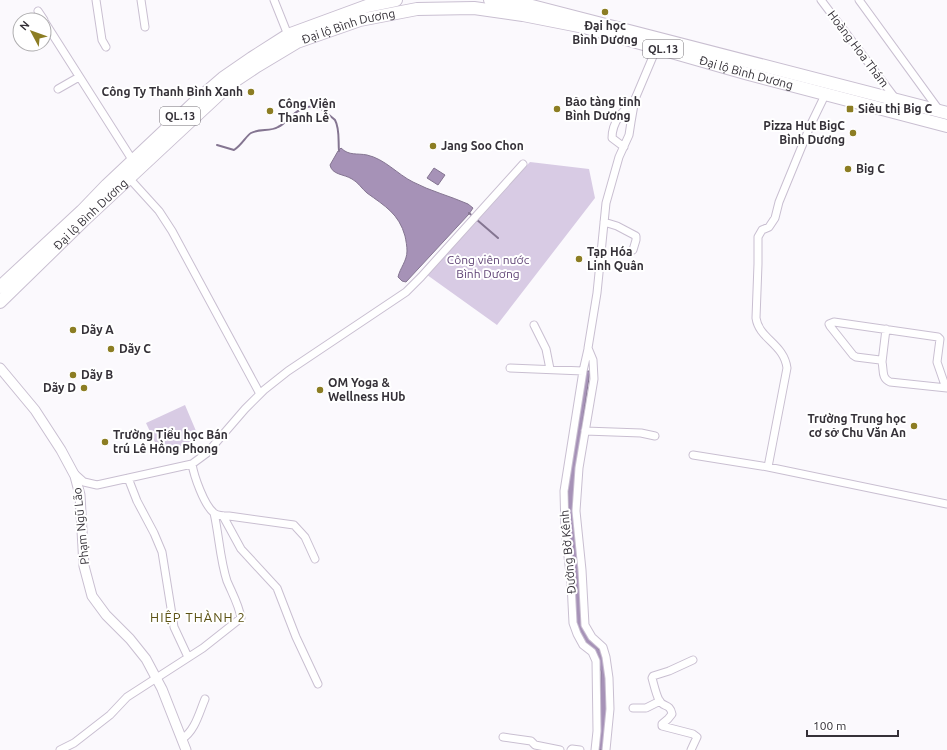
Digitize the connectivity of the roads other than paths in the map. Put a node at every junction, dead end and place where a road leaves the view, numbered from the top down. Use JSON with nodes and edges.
{"nodes":[{"id":1,"x":96,"y":0,"type":"edge"},
{"id":2,"x":141,"y":0,"type":"edge"},
{"id":3,"x":274,"y":0,"type":"edge"},
{"id":4,"x":396,"y":0,"type":"edge"},
{"id":5,"x":490,"y":0,"type":"edge"},
{"id":6,"x":821,"y":0,"type":"edge"},
{"id":7,"x":859,"y":0,"type":"edge"},
{"id":8,"x":371,"y":3,"type":"edge"},
{"id":9,"x":539,"y":4,"type":"edge"},
{"id":10,"x":417,"y":5,"type":"edge"},
{"id":11,"x":145,"y":27,"type":"dead end"},
{"id":12,"x":52,"y":33,"type":"edge"},
{"id":13,"x":288,"y":35,"type":"junction"},
{"id":14,"x":657,"y":47,"type":"junction"},
{"id":15,"x":106,"y":48,"type":"dead end"},
{"id":16,"x":79,"y":77,"type":"junction"},
{"id":17,"x":58,"y":89,"type":"dead end"},
{"id":18,"x":826,"y":93,"type":"junction"},
{"id":19,"x":895,"y":98,"type":"junction"},
{"id":20,"x":635,"y":99,"type":"junction"},
{"id":21,"x":943,"y":112,"type":"edge"},
{"id":22,"x":904,"y":114,"type":"junction"},
{"id":23,"x":947,"y":126,"type":"edge"},
{"id":24,"x":947,"y":130,"type":"edge"},
{"id":25,"x":624,"y":147,"type":"junction"},
{"id":26,"x":133,"y":161,"type":"junction"},
{"id":27,"x":523,"y":164,"type":"dead end"},
{"id":28,"x":129,"y":178,"type":"junction"},
{"id":29,"x":604,"y":222,"type":"junction"},
{"id":30,"x":633,"y":250,"type":"dead end"},
{"id":31,"x":0,"y":288,"type":"edge"},
{"id":32,"x":0,"y":302,"type":"edge"},
{"id":33,"x":534,"y":325,"type":"dead end"},
{"id":34,"x":886,"y":329,"type":"junction"},
{"id":35,"x":588,"y":348,"type":"junction"},
{"id":36,"x":882,"y":362,"type":"junction"},
{"id":37,"x":0,"y":368,"type":"edge"},
{"id":38,"x":510,"y":368,"type":"dead end"},
{"id":39,"x":550,"y":370,"type":"junction"},
{"id":40,"x":583,"y":371,"type":"junction"},
{"id":41,"x":946,"y":388,"type":"edge"},
{"id":42,"x":260,"y":394,"type":"junction"},
{"id":43,"x":585,"y":431,"type":"junction"},
{"id":44,"x":656,"y":436,"type":"dead end"},
{"id":45,"x":693,"y":455,"type":"dead end"},
{"id":46,"x":192,"y":464,"type":"junction"},
{"id":47,"x":768,"y":467,"type":"junction"},
{"id":48,"x":72,"y":471,"type":"junction"},
{"id":49,"x":128,"y":478,"type":"junction"},
{"id":50,"x":947,"y":504,"type":"edge"},
{"id":51,"x":214,"y":514,"type":"junction"},
{"id":52,"x":223,"y":516,"type":"junction"},
{"id":53,"x":315,"y":559,"type":"dead end"},
{"id":54,"x":188,"y":658,"type":"junction"},
{"id":55,"x":693,"y":660,"type":"dead end"},
{"id":56,"x":156,"y":678,"type":"junction"},
{"id":57,"x":318,"y":684,"type":"dead end"},
{"id":58,"x":205,"y":699,"type":"dead end"},
{"id":59,"x":660,"y":701,"type":"junction"},
{"id":60,"x":633,"y":708,"type":"dead end"},
{"id":61,"x":503,"y":737,"type":"dead end"},
{"id":62,"x":182,"y":739,"type":"junction"},
{"id":63,"x":60,"y":750,"type":"edge"},
{"id":64,"x":186,"y":750,"type":"edge"},
{"id":65,"x":560,"y":750,"type":"edge"},
{"id":66,"x":571,"y":750,"type":"edge"},
{"id":67,"x":580,"y":750,"type":"edge"},
{"id":68,"x":595,"y":750,"type":"edge"},
{"id":69,"x":606,"y":750,"type":"edge"},
{"id":70,"x":691,"y":750,"type":"edge"}],
"edges":[{"from":1,"to":15,"type":"street"},
{"from":2,"to":11,"type":"street"},
{"from":3,"to":13,"type":"street"},
{"from":4,"to":8,"type":"highway","name":"Đại lộ Bình Dương","number":"QL.13"},
{"from":5,"to":9,"type":"highway","name":"Đại lộ Bình Dương","number":"QL.13"},
{"from":6,"to":19,"type":"street","name":"Hoàng Hoa Thám"},
{"from":7,"to":21,"type":"street"},
{"from":8,"to":13,"type":"highway","name":"Đại lộ Bình Dương","number":"QL.13"},
{"from":9,"to":19,"type":"highway","name":"Đại lộ Bình Dương","number":"QL.13"},
{"from":10,"to":14,"type":"highway","name":"Đại lộ Bình Dương","number":"QL.13"},
{"from":10,"to":28,"type":"highway","name":"Đại lộ Bình Dương","number":"QL.13"},
{"from":12,"to":16,"type":"street"},
{"from":13,"to":26,"type":"highway","name":"Đại lộ Bình Dương","number":"QL.13"},
{"from":14,"to":18,"type":"highway","name":"Đại lộ Bình Dương","number":"QL.13"},
{"from":14,"to":20,"type":"street"},
{"from":16,"to":17,"type":"street"},
{"from":16,"to":26,"type":"street"},
{"from":18,"to":22,"type":"highway","name":"Đại lộ Bình Dương","number":"QL.13"},
{"from":18,"to":47,"type":"street"},
{"from":19,"to":21,"type":"highway","name":"Đại lộ Bình Dương","number":"QL.13"},
{"from":20,"to":25,"type":"street","name":"Đường Bờ Kênh"},
{"from":20,"to":25,"type":"street"},
{"from":22,"to":23,"type":"highway","name":"Đại lộ Bình Dương","number":"QL.13"},
{"from":22,"to":24,"type":"highway","name":"Đại lộ Bình Dương","number":"QL.13"},
{"from":25,"to":29,"type":"street","name":"Đường Bờ Kênh"},
{"from":26,"to":31,"type":"highway","name":"Đại lộ Bình Dương","number":"QL.13"},
{"from":27,"to":42,"type":"street"},
{"from":28,"to":32,"type":"highway","name":"Đại lộ Bình Dương","number":"QL.13"},
{"from":28,"to":42,"type":"street"},
{"from":29,"to":30,"type":"street"},
{"from":29,"to":35,"type":"street","name":"Đường Bờ Kênh"},
{"from":33,"to":39,"type":"street"},
{"from":34,"to":36,"type":"street"},
{"from":34,"to":36,"type":"street"},
{"from":34,"to":41,"type":"street"},
{"from":35,"to":40,"type":"street","name":"Đường Bờ Kênh"},
{"from":35,"to":43,"type":"street"},
{"from":36,"to":41,"type":"street"},
{"from":37,"to":48,"type":"street","name":"Phạm Ngũ Lão"},
{"from":38,"to":39,"type":"street"},
{"from":39,"to":40,"type":"street"},
{"from":40,"to":68,"type":"street","name":"Đường Bờ Kênh"},
{"from":42,"to":46,"type":"street"},
{"from":43,"to":44,"type":"street"},
{"from":43,"to":69,"type":"street"},
{"from":45,"to":47,"type":"street"},
{"from":46,"to":49,"type":"street"},
{"from":46,"to":51,"type":"street"},
{"from":47,"to":50,"type":"street"},
{"from":48,"to":49,"type":"street"},
{"from":48,"to":56,"type":"street","name":"Phạm Ngũ Lão"},
{"from":49,"to":54,"type":"street"},
{"from":51,"to":52,"type":"street"},
{"from":51,"to":54,"type":"street"},
{"from":52,"to":53,"type":"street"},
{"from":52,"to":57,"type":"street"},
{"from":54,"to":56,"type":"street"},
{"from":55,"to":59,"type":"street"},
{"from":56,"to":62,"type":"street","name":"Phạm Ngũ Lão"},
{"from":56,"to":63,"type":"street"},
{"from":58,"to":62,"type":"street"},
{"from":59,"to":60,"type":"street"},
{"from":59,"to":70,"type":"street"},
{"from":61,"to":65,"type":"street"},
{"from":62,"to":64,"type":"street","name":"Phạm Ngũ Lão"},
{"from":66,"to":67,"type":"street"}]}
